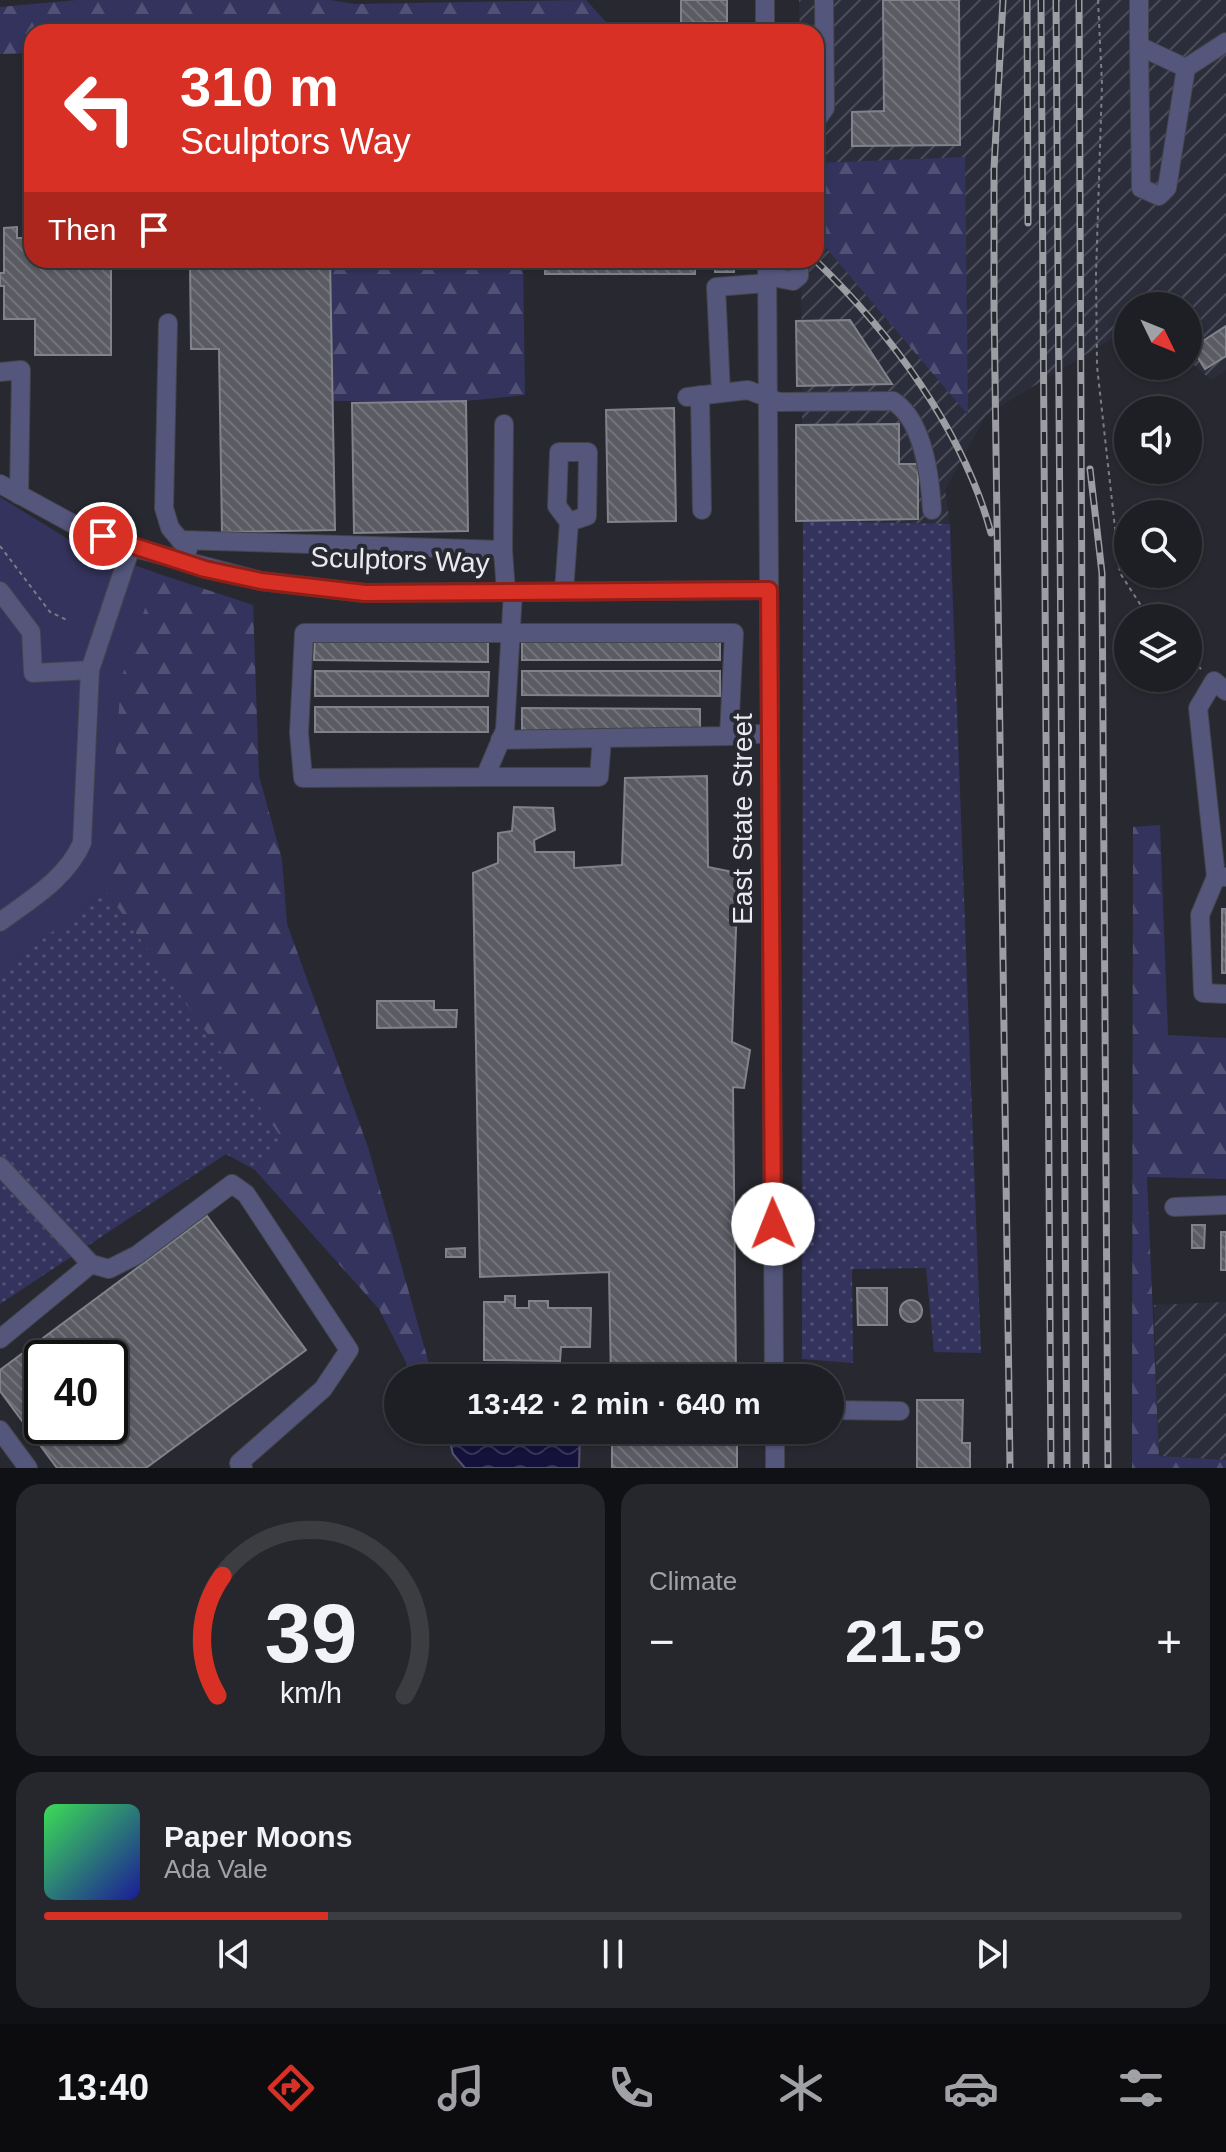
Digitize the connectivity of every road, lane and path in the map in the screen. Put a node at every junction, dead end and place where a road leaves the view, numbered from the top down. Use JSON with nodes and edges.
{"nodes":[{"id":1,"x":765,"y":0,"type":"edge"},
{"id":2,"x":824,"y":0,"type":"edge"},
{"id":3,"x":1098,"y":0,"type":"edge"},
{"id":4,"x":1139,"y":0,"type":"edge"},
{"id":5,"x":765,"y":24,"type":"edge"},
{"id":6,"x":1226,"y":42,"type":"edge"},
{"id":7,"x":1139,"y":46,"type":"junction"},
{"id":8,"x":1186,"y":68,"type":"junction"},
{"id":9,"x":824,"y":109,"type":"edge"},
{"id":10,"x":799,"y":268,"type":"edge"},
{"id":11,"x":767,"y":273,"type":"edge"},
{"id":12,"x":168,"y":323,"type":"dead end"},
{"id":13,"x":0,"y":372,"type":"edge"},
{"id":14,"x":721,"y":393,"type":"junction"},
{"id":15,"x":768,"y":398,"type":"junction"},
{"id":16,"x":504,"y":424,"type":"dead end"},
{"id":17,"x":0,"y":484,"type":"edge"},
{"id":18,"x":19,"y":495,"type":"junction"},
{"id":19,"x":702,"y":510,"type":"dead end"},
{"id":20,"x":932,"y":510,"type":"dead end"},
{"id":21,"x":569,"y":522,"type":"dead end"},
{"id":22,"x":180,"y":540,"type":"junction"},
{"id":23,"x":0,"y":546,"type":"edge"},
{"id":24,"x":131,"y":547,"type":"junction"},
{"id":25,"x":503,"y":550,"type":"junction"},
{"id":26,"x":205,"y":569,"type":"junction"},
{"id":27,"x":769,"y":590,"type":"junction"},
{"id":28,"x":0,"y":591,"type":"edge"},
{"id":29,"x":564,"y":591,"type":"junction"},
{"id":30,"x":509,"y":592,"type":"junction"},
{"id":31,"x":1140,"y":604,"type":"edge"},
{"id":32,"x":67,"y":620,"type":"dead end"},
{"id":33,"x":510,"y":632,"type":"junction"},
{"id":34,"x":1202,"y":669,"type":"edge"},
{"id":35,"x":90,"y":670,"type":"junction"},
{"id":36,"x":1220,"y":686,"type":"edge"},
{"id":37,"x":770,"y":733,"type":"junction"},
{"id":38,"x":729,"y":736,"type":"junction"},
{"id":39,"x":602,"y":738,"type":"junction"},
{"id":40,"x":500,"y":740,"type":"junction"},
{"id":41,"x":485,"y":777,"type":"junction"},
{"id":42,"x":1221,"y":877,"type":"edge"},
{"id":43,"x":0,"y":922,"type":"edge"},
{"id":44,"x":1226,"y":994,"type":"edge"},
{"id":45,"x":0,"y":1166,"type":"edge"},
{"id":46,"x":1226,"y":1205,"type":"edge"},
{"id":47,"x":1174,"y":1207,"type":"dead end"},
{"id":48,"x":91,"y":1264,"type":"junction"},
{"id":49,"x":0,"y":1339,"type":"edge"},
{"id":50,"x":774,"y":1364,"type":"edge"},
{"id":51,"x":844,"y":1410,"type":"edge"},
{"id":52,"x":900,"y":1411,"type":"dead end"},
{"id":53,"x":0,"y":1430,"type":"edge"},
{"id":54,"x":775,"y":1444,"type":"edge"},
{"id":55,"x":235,"y":1466,"type":"edge"},
{"id":56,"x":28,"y":1468,"type":"edge"},
{"id":57,"x":775,"y":1468,"type":"edge"}],
"edges":[{"from":1,"to":5,"type":"street"},
{"from":2,"to":9,"type":"street"},
{"from":3,"to":31,"type":"path"},
{"from":4,"to":7,"type":"street"},
{"from":6,"to":8,"type":"street"},
{"from":7,"to":8,"type":"street"},
{"from":7,"to":8,"type":"street"},
{"from":10,"to":11,"type":"street"},
{"from":11,"to":14,"type":"street"},
{"from":11,"to":15,"type":"street","name":"East State Street"},
{"from":12,"to":22,"type":"street"},
{"from":13,"to":18,"type":"street"},
{"from":14,"to":15,"type":"street"},
{"from":14,"to":19,"type":"street"},
{"from":15,"to":20,"type":"street"},
{"from":15,"to":27,"type":"street","name":"East State Street"},
{"from":16,"to":25,"type":"street"},
{"from":17,"to":18,"type":"street","name":"Sculptors Way"},
{"from":18,"to":24,"type":"street","name":"Sculptors Way"},
{"from":21,"to":29,"type":"street"},
{"from":22,"to":25,"type":"street"},
{"from":22,"to":26,"type":"street"},
{"from":23,"to":32,"type":"path"},
{"from":24,"to":26,"type":"street","name":"Sculptors Way"},
{"from":24,"to":35,"type":"street"},
{"from":25,"to":30,"type":"street"},
{"from":26,"to":30,"type":"street","name":"Sculptors Way"},
{"from":27,"to":29,"type":"street","name":"Sculptors Way"},
{"from":27,"to":37,"type":"street","name":"East State Street"},
{"from":28,"to":35,"type":"street"},
{"from":29,"to":30,"type":"street","name":"Sculptors Way"},
{"from":30,"to":33,"type":"street"},
{"from":33,"to":38,"type":"street"},
{"from":33,"to":40,"type":"street"},
{"from":33,"to":41,"type":"street"},
{"from":34,"to":36,"type":"path"},
{"from":35,"to":43,"type":"street"},
{"from":36,"to":42,"type":"street"},
{"from":37,"to":38,"type":"street"},
{"from":37,"to":50,"type":"street","name":"East State Street"},
{"from":38,"to":39,"type":"street"},
{"from":39,"to":40,"type":"street"},
{"from":39,"to":41,"type":"street"},
{"from":40,"to":41,"type":"street"},
{"from":42,"to":44,"type":"street"},
{"from":45,"to":48,"type":"street"},
{"from":46,"to":47,"type":"street"},
{"from":48,"to":49,"type":"street"},
{"from":48,"to":55,"type":"street"},
{"from":51,"to":52,"type":"street"},
{"from":53,"to":56,"type":"street"},
{"from":54,"to":57,"type":"street"}]}
